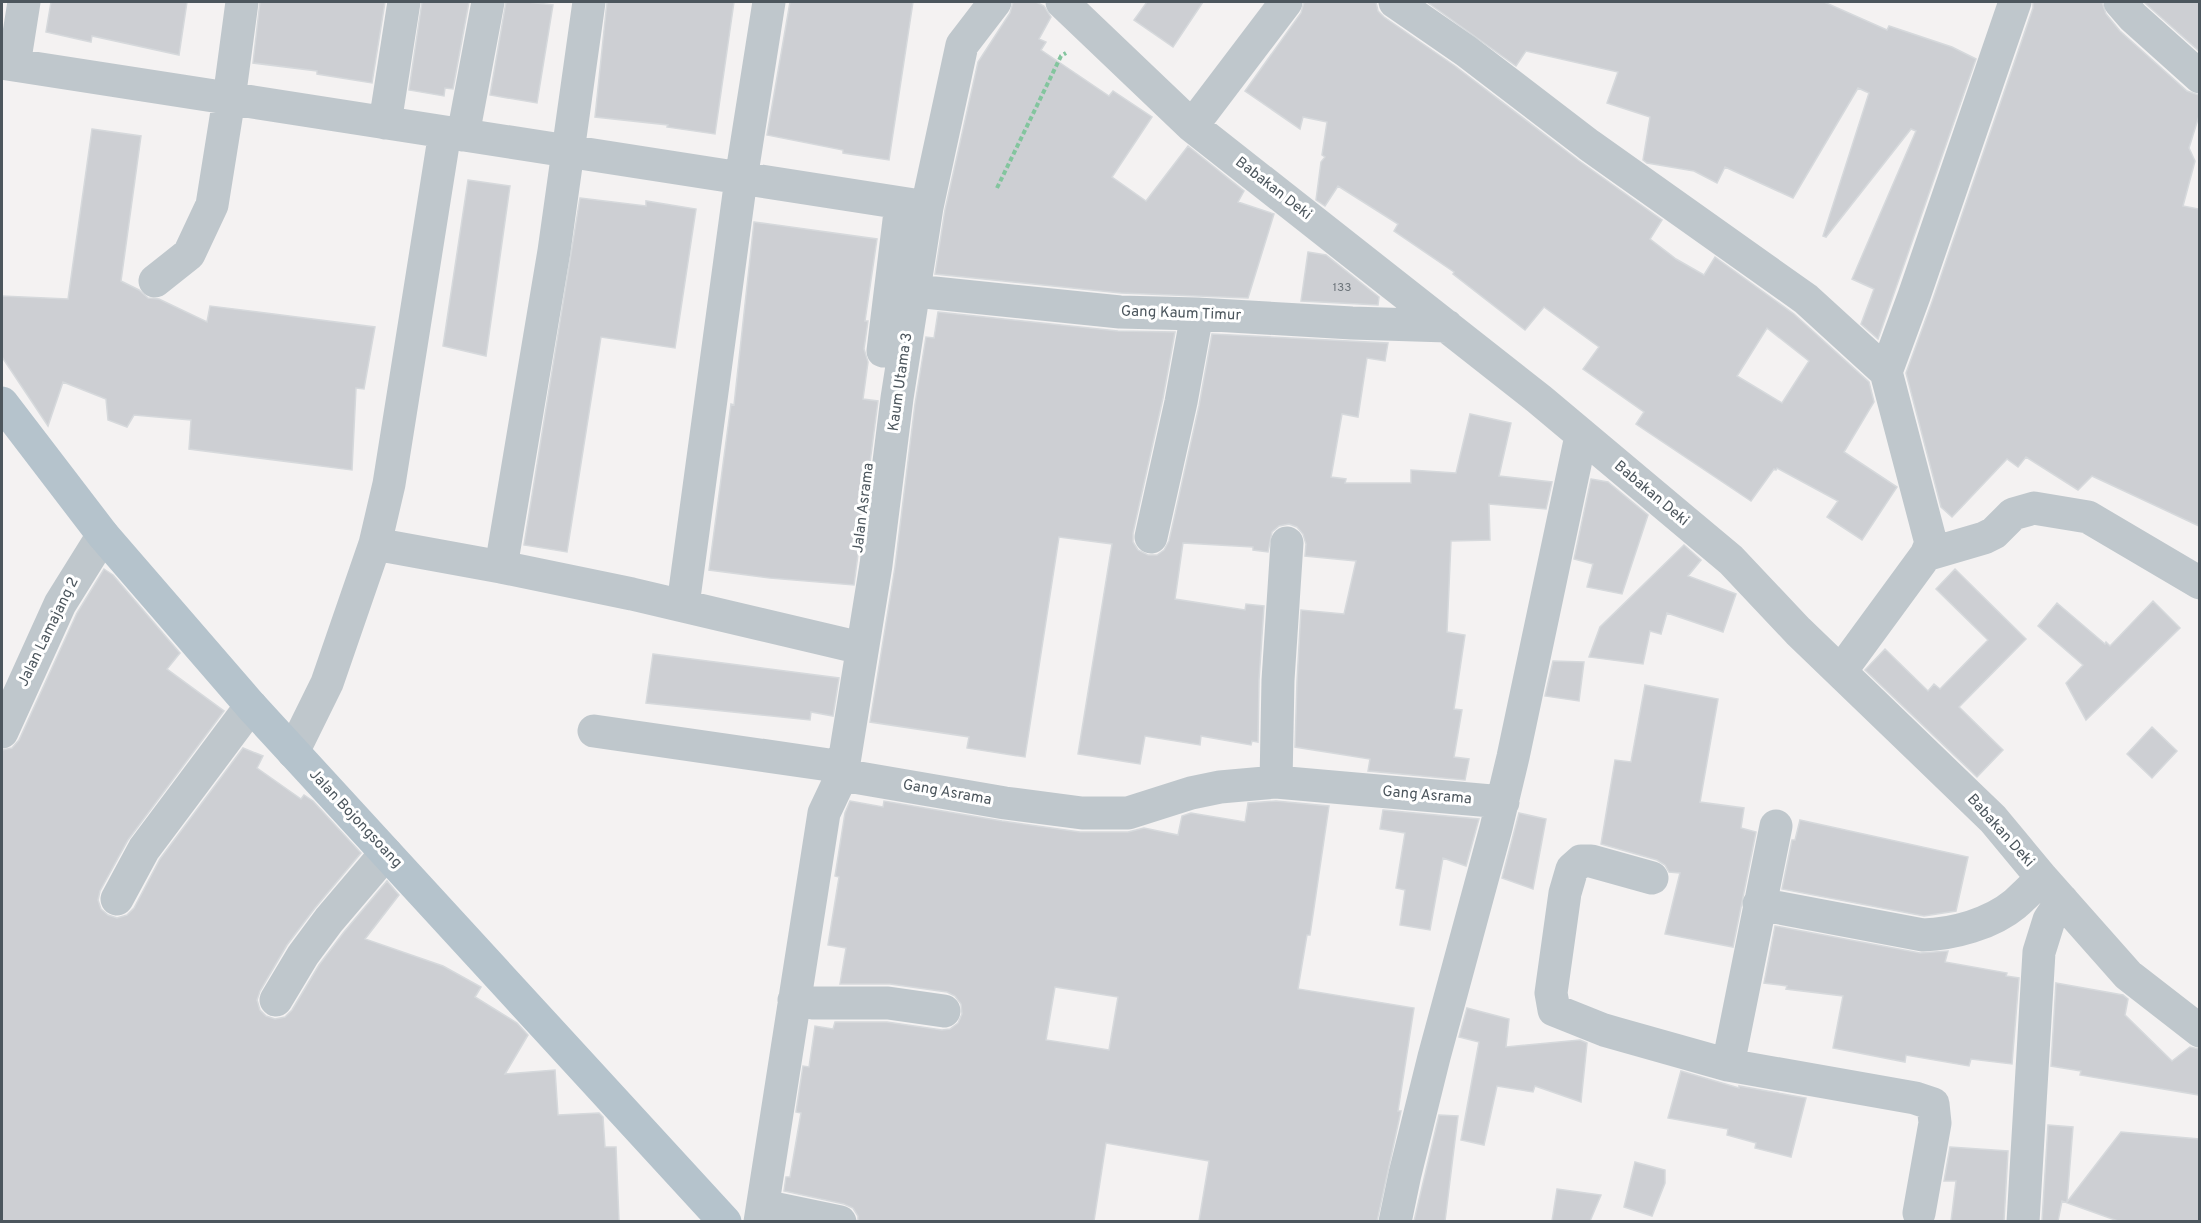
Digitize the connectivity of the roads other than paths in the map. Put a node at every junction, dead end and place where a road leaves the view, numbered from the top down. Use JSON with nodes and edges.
{"nodes":[{"id":1,"x":24,"y":2,"type":"edge"},
{"id":2,"x":242,"y":2,"type":"edge"},
{"id":3,"x":404,"y":2,"type":"edge"},
{"id":4,"x":488,"y":2,"type":"edge"},
{"id":5,"x":589,"y":2,"type":"edge"},
{"id":6,"x":769,"y":2,"type":"edge"},
{"id":7,"x":996,"y":2,"type":"edge"},
{"id":8,"x":1062,"y":2,"type":"edge"},
{"id":9,"x":1286,"y":2,"type":"edge"},
{"id":10,"x":1395,"y":2,"type":"edge"},
{"id":11,"x":2015,"y":2,"type":"edge"},
{"id":12,"x":2120,"y":2,"type":"edge"},
{"id":13,"x":8,"y":64,"type":"edge"},
{"id":14,"x":2199,"y":77,"type":"edge"},
{"id":15,"x":229,"y":99,"type":"junction"},
{"id":16,"x":385,"y":123,"type":"junction"},
{"id":17,"x":1192,"y":126,"type":"junction"},
{"id":18,"x":454,"y":134,"type":"junction"},
{"id":19,"x":567,"y":151,"type":"junction"},
{"id":20,"x":741,"y":179,"type":"junction"},
{"id":21,"x":914,"y":205,"type":"junction"},
{"id":22,"x":155,"y":281,"type":"dead end"},
{"id":23,"x":915,"y":291,"type":"junction"},
{"id":24,"x":1197,"y":314,"type":"junction"},
{"id":25,"x":1448,"y":326,"type":"junction"},
{"id":26,"x":1886,"y":372,"type":"junction"},
{"id":27,"x":2,"y":403,"type":"edge"},
{"id":28,"x":1581,"y":436,"type":"junction"},
{"id":29,"x":103,"y":535,"type":"junction"},
{"id":30,"x":1151,"y":537,"type":"dead end"},
{"id":31,"x":1287,"y":543,"type":"dead end"},
{"id":32,"x":375,"y":544,"type":"junction"},
{"id":33,"x":1926,"y":555,"type":"junction"},
{"id":34,"x":501,"y":567,"type":"junction"},
{"id":35,"x":2199,"y":583,"type":"edge"},
{"id":36,"x":683,"y":605,"type":"junction"},
{"id":37,"x":854,"y":647,"type":"junction"},
{"id":38,"x":1841,"y":671,"type":"junction"},
{"id":39,"x":251,"y":706,"type":"junction"},
{"id":40,"x":594,"y":731,"type":"dead end"},
{"id":41,"x":2,"y":732,"type":"edge"},
{"id":42,"x":292,"y":752,"type":"junction"},
{"id":43,"x":838,"y":769,"type":"junction"},
{"id":44,"x":1276,"y":782,"type":"junction"},
{"id":45,"x":1503,"y":802,"type":"junction"},
{"id":46,"x":1776,"y":826,"type":"dead end"},
{"id":47,"x":386,"y":853,"type":"junction"},
{"id":48,"x":1652,"y":878,"type":"dead end"},
{"id":49,"x":2052,"y":889,"type":"junction"},
{"id":50,"x":117,"y":899,"type":"dead end"},
{"id":51,"x":1759,"y":904,"type":"junction"},
{"id":52,"x":276,"y":1000,"type":"dead end"},
{"id":53,"x":794,"y":1000,"type":"junction"},
{"id":54,"x":944,"y":1011,"type":"dead end"},
{"id":55,"x":2199,"y":1030,"type":"edge"},
{"id":56,"x":1728,"y":1065,"type":"junction"},
{"id":57,"x":1919,"y":1213,"type":"dead end"},
{"id":58,"x":761,"y":1214,"type":"edge"},
{"id":59,"x":725,"y":1221,"type":"edge"},
{"id":60,"x":840,"y":1221,"type":"edge"},
{"id":61,"x":1395,"y":1221,"type":"edge"},
{"id":62,"x":2023,"y":1221,"type":"edge"}],
"edges":[{"from":1,"to":13,"type":"street"},
{"from":2,"to":15,"type":"street"},
{"from":3,"to":16,"type":"street"},
{"from":4,"to":18,"type":"street"},
{"from":5,"to":19,"type":"street"},
{"from":6,"to":20,"type":"street"},
{"from":7,"to":21,"type":"street","name":"Kaum Utama 3"},
{"from":8,"to":17,"type":"street","name":"Babakan Deki"},
{"from":9,"to":17,"type":"street"},
{"from":10,"to":26,"type":"street"},
{"from":11,"to":26,"type":"street"},
{"from":12,"to":14,"type":"street"},
{"from":13,"to":15,"type":"street"},
{"from":15,"to":16,"type":"street"},
{"from":15,"to":22,"type":"street"},
{"from":16,"to":18,"type":"street"},
{"from":17,"to":25,"type":"street","name":"Babakan Deki"},
{"from":18,"to":19,"type":"street"},
{"from":18,"to":32,"type":"street"},
{"from":19,"to":20,"type":"street"},
{"from":19,"to":34,"type":"street"},
{"from":20,"to":21,"type":"street"},
{"from":20,"to":36,"type":"street"},
{"from":21,"to":23,"type":"street","name":"Kaum Utama 3"},
{"from":21,"to":37,"type":"street","name":"Jalan Asrama"},
{"from":23,"to":24,"type":"street","name":"Gang Kaum Timur"},
{"from":23,"to":37,"type":"street","name":"Kaum Utama 3"},
{"from":24,"to":25,"type":"street","name":"Gang Kaum Timur"},
{"from":24,"to":30,"type":"street"},
{"from":25,"to":28,"type":"street","name":"Babakan Deki"},
{"from":26,"to":33,"type":"street"},
{"from":27,"to":29,"type":"main road","name":"Jalan Bojongsoang"},
{"from":28,"to":38,"type":"street","name":"Babakan Deki"},
{"from":28,"to":45,"type":"street"},
{"from":29,"to":39,"type":"main road","name":"Jalan Bojongsoang"},
{"from":29,"to":41,"type":"street","name":"Jalan Lamajang 2"},
{"from":31,"to":44,"type":"street"},
{"from":32,"to":34,"type":"street"},
{"from":32,"to":42,"type":"street"},
{"from":33,"to":35,"type":"street"},
{"from":33,"to":38,"type":"street"},
{"from":34,"to":36,"type":"street"},
{"from":36,"to":37,"type":"street"},
{"from":37,"to":43,"type":"street","name":"Kaum Utama 3"},
{"from":38,"to":49,"type":"street","name":"Babakan Deki"},
{"from":39,"to":42,"type":"main road","name":"Jalan Bojongsoang"},
{"from":39,"to":50,"type":"street"},
{"from":40,"to":43,"type":"street","name":"Gang Asrama"},
{"from":42,"to":47,"type":"main road","name":"Jalan Bojongsoang"},
{"from":43,"to":44,"type":"street","name":"Gang Asrama"},
{"from":43,"to":53,"type":"street"},
{"from":44,"to":45,"type":"street","name":"Gang Asrama"},
{"from":45,"to":61,"type":"street"},
{"from":46,"to":51,"type":"street"},
{"from":47,"to":52,"type":"street"},
{"from":47,"to":59,"type":"main road","name":"Jalan Bojongsoang"},
{"from":48,"to":56,"type":"street"},
{"from":49,"to":51,"type":"street"},
{"from":49,"to":55,"type":"street","name":"Babakan Deki"},
{"from":49,"to":62,"type":"street"},
{"from":51,"to":56,"type":"street"},
{"from":53,"to":54,"type":"street"},
{"from":53,"to":58,"type":"street"},
{"from":56,"to":57,"type":"street"},
{"from":58,"to":60,"type":"street"}]}
